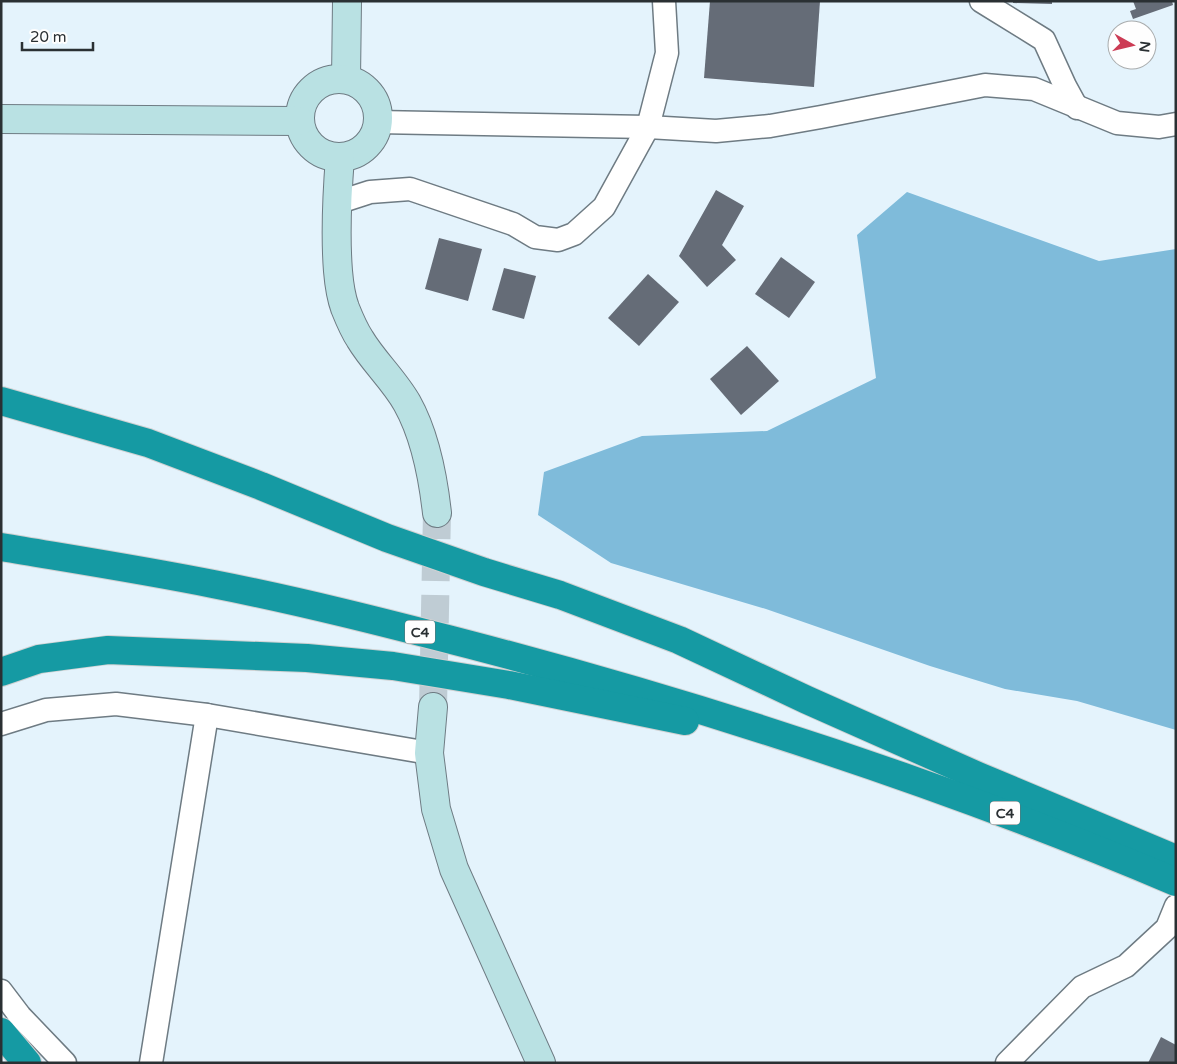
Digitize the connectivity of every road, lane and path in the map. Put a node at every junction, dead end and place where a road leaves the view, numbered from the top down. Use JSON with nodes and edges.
{"nodes":[{"id":1,"x":347,"y":1,"type":"edge"},
{"id":2,"x":664,"y":1,"type":"edge"},
{"id":3,"x":981,"y":1,"type":"edge"},
{"id":4,"x":346,"y":79,"type":"junction"},
{"id":5,"x":1077,"y":108,"type":"junction"},
{"id":6,"x":1,"y":119,"type":"edge"},
{"id":7,"x":300,"y":121,"type":"junction"},
{"id":8,"x":377,"y":122,"type":"junction"},
{"id":9,"x":1176,"y":124,"type":"edge"},
{"id":10,"x":648,"y":127,"type":"junction"},
{"id":11,"x":340,"y":157,"type":"junction"},
{"id":12,"x":336,"y":203,"type":"junction"},
{"id":13,"x":1,"y":402,"type":"edge"},
{"id":14,"x":437,"y":512,"type":"tunnel mouth"},
{"id":15,"x":1,"y":547,"type":"edge"},
{"id":16,"x":1,"y":672,"type":"edge"},
{"id":17,"x":433,"y":707,"type":"tunnel mouth"},
{"id":18,"x":207,"y":715,"type":"junction"},
{"id":19,"x":1,"y":724,"type":"edge"},
{"id":20,"x":831,"y":751,"type":"junction"},
{"id":21,"x":429,"y":753,"type":"junction"},
{"id":22,"x":1176,"y":859,"type":"edge"},
{"id":23,"x":1176,"y":882,"type":"edge"},
{"id":24,"x":1176,"y":906,"type":"edge"},
{"id":25,"x":1,"y":991,"type":"edge"},
{"id":26,"x":1,"y":1032,"type":"edge"},
{"id":27,"x":27,"y":1063,"type":"edge"},
{"id":28,"x":65,"y":1063,"type":"edge"},
{"id":29,"x":151,"y":1063,"type":"edge"},
{"id":30,"x":541,"y":1063,"type":"edge"},
{"id":31,"x":1007,"y":1063,"type":"edge"}],
"edges":[{"from":1,"to":4,"type":"street"},
{"from":2,"to":10,"type":"street"},
{"from":3,"to":5,"type":"street"},
{"from":4,"to":7,"type":"street"},
{"from":4,"to":8,"type":"street"},
{"from":5,"to":9,"type":"street"},
{"from":5,"to":10,"type":"street"},
{"from":6,"to":7,"type":"street"},
{"from":7,"to":11,"type":"street"},
{"from":8,"to":10,"type":"street"},
{"from":8,"to":11,"type":"street"},
{"from":10,"to":12,"type":"street"},
{"from":11,"to":12,"type":"street"},
{"from":12,"to":14,"type":"street"},
{"from":13,"to":22,"type":"highway"},
{"from":15,"to":20,"type":"highway","number":"C4"},
{"from":16,"to":20,"type":"highway"},
{"from":17,"to":21,"type":"street"},
{"from":18,"to":19,"type":"street"},
{"from":18,"to":21,"type":"street"},
{"from":18,"to":29,"type":"street"},
{"from":20,"to":23,"type":"highway","number":"C4"},
{"from":21,"to":30,"type":"street"},
{"from":24,"to":31,"type":"street"},
{"from":25,"to":28,"type":"street"},
{"from":26,"to":27,"type":"highway"}]}
